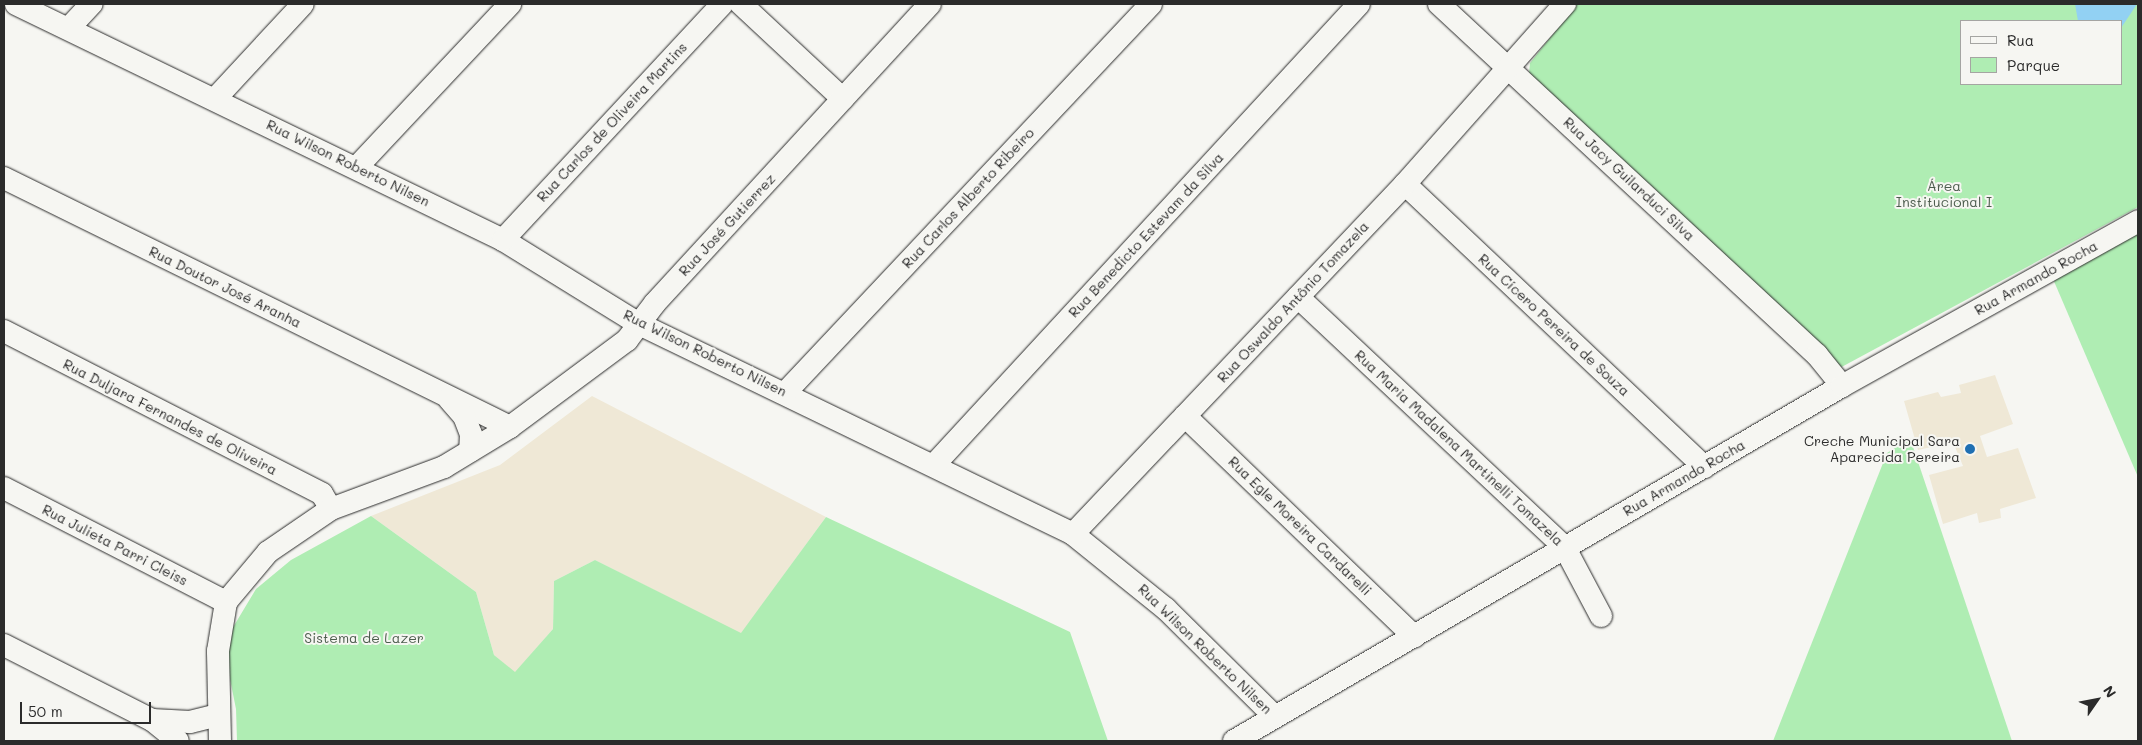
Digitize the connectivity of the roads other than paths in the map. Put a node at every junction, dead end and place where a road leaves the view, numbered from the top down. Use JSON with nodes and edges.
{"nodes":[{"id":1,"x":16,"y":4,"type":"edge"},
{"id":2,"x":90,"y":4,"type":"edge"},
{"id":3,"x":304,"y":4,"type":"edge"},
{"id":4,"x":510,"y":4,"type":"edge"},
{"id":5,"x":722,"y":4,"type":"edge"},
{"id":6,"x":741,"y":4,"type":"edge"},
{"id":7,"x":930,"y":4,"type":"edge"},
{"id":8,"x":1151,"y":4,"type":"edge"},
{"id":9,"x":1358,"y":4,"type":"edge"},
{"id":10,"x":1440,"y":4,"type":"edge"},
{"id":11,"x":1565,"y":4,"type":"edge"},
{"id":12,"x":69,"y":28,"type":"junction"},
{"id":13,"x":1509,"y":67,"type":"junction"},
{"id":14,"x":215,"y":99,"type":"junction"},
{"id":15,"x":843,"y":99,"type":"junction"},
{"id":16,"x":357,"y":167,"type":"junction"},
{"id":17,"x":4,"y":178,"type":"edge"},
{"id":18,"x":1405,"y":184,"type":"junction"},
{"id":19,"x":2138,"y":221,"type":"edge"},
{"id":20,"x":503,"y":240,"type":"junction"},
{"id":21,"x":1298,"y":297,"type":"junction"},
{"id":22,"x":639,"y":324,"type":"junction"},
{"id":23,"x":4,"y":332,"type":"edge"},
{"id":24,"x":1818,"y":355,"type":"junction"},
{"id":25,"x":1842,"y":386,"type":"junction"},
{"id":26,"x":785,"y":393,"type":"junction"},
{"id":27,"x":447,"y":396,"type":"junction"},
{"id":28,"x":1816,"y":402,"type":"junction"},
{"id":29,"x":1185,"y":416,"type":"junction"},
{"id":30,"x":510,"y":427,"type":"junction"},
{"id":31,"x":470,"y":451,"type":"junction"},
{"id":32,"x":934,"y":465,"type":"junction"},
{"id":33,"x":1704,"y":467,"type":"junction"},
{"id":34,"x":4,"y":488,"type":"edge"},
{"id":35,"x":331,"y":508,"type":"junction"},
{"id":36,"x":1073,"y":534,"type":"junction"},
{"id":37,"x":1565,"y":548,"type":"junction"},
{"id":38,"x":226,"y":602,"type":"junction"},
{"id":39,"x":1601,"y":616,"type":"dead end"},
{"id":40,"x":1414,"y":636,"type":"junction"},
{"id":41,"x":4,"y":645,"type":"edge"},
{"id":42,"x":220,"y":714,"type":"junction"},
{"id":43,"x":1275,"y":717,"type":"junction"},
{"id":44,"x":152,"y":720,"type":"junction"},
{"id":45,"x":178,"y":741,"type":"edge"},
{"id":46,"x":220,"y":741,"type":"edge"},
{"id":47,"x":1234,"y":741,"type":"edge"}],
"edges":[{"from":1,"to":12,"type":"street","name":"Rua Wilson Roberto Nilsen"},
{"from":2,"to":12,"type":"street"},
{"from":3,"to":14,"type":"street"},
{"from":4,"to":16,"type":"street"},
{"from":5,"to":20,"type":"street","name":"Rua Carlos de Oliveira Martins"},
{"from":6,"to":15,"type":"street"},
{"from":7,"to":15,"type":"street","name":"Rua José Gutierrez"},
{"from":8,"to":26,"type":"street","name":"Rua Carlos Alberto Ribeiro"},
{"from":9,"to":32,"type":"street","name":"Rua Benedicto Estevam da Silva"},
{"from":10,"to":13,"type":"street","name":"Rua Jacy Guilarduci Silva"},
{"from":11,"to":13,"type":"street","name":"Rua Oswaldo Antônio Tomazela"},
{"from":12,"to":14,"type":"street","name":"Rua Wilson Roberto Nilsen"},
{"from":13,"to":18,"type":"street","name":"Rua Oswaldo Antônio Tomazela"},
{"from":13,"to":24,"type":"street","name":"Rua Jacy Guilarduci Silva"},
{"from":14,"to":16,"type":"street","name":"Rua Wilson Roberto Nilsen"},
{"from":15,"to":22,"type":"street","name":"Rua José Gutierrez"},
{"from":16,"to":20,"type":"street","name":"Rua Wilson Roberto Nilsen"},
{"from":17,"to":27,"type":"street","name":"Rua Doutor José Aranha"},
{"from":18,"to":21,"type":"street","name":"Rua Oswaldo Antônio Tomazela"},
{"from":18,"to":33,"type":"street","name":"Rua Cícero Pereira de Souza"},
{"from":19,"to":25,"type":"street","name":"Rua Armando Rocha"},
{"from":20,"to":22,"type":"street","name":"Rua Wilson Roberto Nilsen"},
{"from":21,"to":29,"type":"street","name":"Rua Oswaldo Antônio Tomazela"},
{"from":21,"to":37,"type":"street","name":"Rua Maria Madalena Martinelli Tomazela"},
{"from":22,"to":26,"type":"street","name":"Rua Wilson Roberto Nilsen"},
{"from":22,"to":30,"type":"street","name":"Rua José Gutierrez"},
{"from":23,"to":35,"type":"street","name":"Rua Duljara Fernandes de Oliveira"},
{"from":24,"to":25,"type":"street","name":"Rua Jacy Guilarduci Silva"},
{"from":24,"to":28,"type":"street"},
{"from":25,"to":28,"type":"street","name":"Rua Armando Rocha"},
{"from":26,"to":32,"type":"street","name":"Rua Wilson Roberto Nilsen"},
{"from":27,"to":30,"type":"street","name":"Rua Doutor José Aranha"},
{"from":27,"to":31,"type":"street","name":"Rua Doutor José Aranha"},
{"from":28,"to":33,"type":"street","name":"Rua Armando Rocha"},
{"from":29,"to":36,"type":"street","name":"Rua Oswaldo Antônio Tomazela"},
{"from":29,"to":40,"type":"street","name":"Rua Egle Moreira Cardarelli"},
{"from":30,"to":31,"type":"street","name":"Rua José Gutierrez"},
{"from":31,"to":35,"type":"street","name":"Rua José Gutierrez"},
{"from":32,"to":36,"type":"street","name":"Rua Wilson Roberto Nilsen"},
{"from":33,"to":37,"type":"street","name":"Rua Armando Rocha"},
{"from":34,"to":38,"type":"street","name":"Rua Julieta Parri Cleiss"},
{"from":35,"to":38,"type":"street","name":"Rua José Gutierrez"},
{"from":36,"to":43,"type":"street","name":"Rua Wilson Roberto Nilsen"},
{"from":37,"to":39,"type":"street","name":"Rua Maria Madalena Martinelli Tomazela"},
{"from":37,"to":40,"type":"street","name":"Rua Armando Rocha"},
{"from":38,"to":42,"type":"street"},
{"from":40,"to":43,"type":"street","name":"Rua Armando Rocha"},
{"from":41,"to":44,"type":"street"},
{"from":42,"to":44,"type":"street"},
{"from":42,"to":46,"type":"street"},
{"from":43,"to":47,"type":"street","name":"Rua Armando Rocha"},
{"from":44,"to":45,"type":"street"}]}
